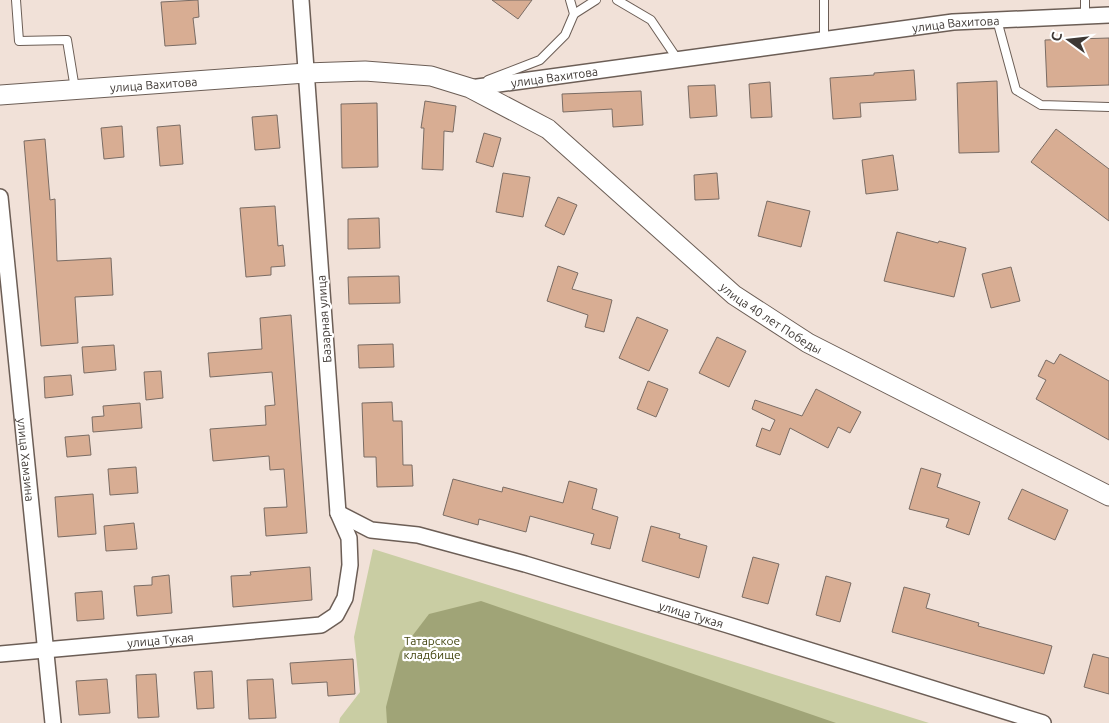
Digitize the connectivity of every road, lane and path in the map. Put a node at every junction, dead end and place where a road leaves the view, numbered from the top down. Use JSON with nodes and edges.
{"nodes":[{"id":1,"x":16,"y":0,"type":"edge"},
{"id":2,"x":301,"y":0,"type":"edge"},
{"id":3,"x":570,"y":0,"type":"edge"},
{"id":4,"x":596,"y":0,"type":"edge"},
{"id":5,"x":617,"y":0,"type":"edge"},
{"id":6,"x":824,"y":0,"type":"edge"},
{"id":7,"x":1085,"y":0,"type":"edge"},
{"id":8,"x":574,"y":14,"type":"junction"},
{"id":9,"x":1109,"y":15,"type":"edge"},
{"id":10,"x":1085,"y":16,"type":"junction"},
{"id":11,"x":997,"y":20,"type":"junction"},
{"id":12,"x":824,"y":40,"type":"junction"},
{"id":13,"x":678,"y":60,"type":"junction"},
{"id":14,"x":306,"y":73,"type":"junction"},
{"id":15,"x":470,"y":88,"type":"junction"},
{"id":16,"x":75,"y":89,"type":"junction"},
{"id":17,"x":0,"y":95,"type":"edge"},
{"id":18,"x":1109,"y":108,"type":"edge"},
{"id":19,"x":0,"y":197,"type":"edge"},
{"id":20,"x":1109,"y":496,"type":"edge"},
{"id":21,"x":338,"y":514,"type":"junction"},
{"id":22,"x":321,"y":625,"type":"joint"},
{"id":23,"x":45,"y":651,"type":"junction"},
{"id":24,"x":0,"y":654,"type":"edge"},
{"id":25,"x":53,"y":723,"type":"edge"},
{"id":26,"x":1043,"y":723,"type":"edge"}],
"edges":[{"from":1,"to":16,"type":"lane"},
{"from":2,"to":14,"type":"street","name":"Базарная улица"},
{"from":3,"to":8,"type":"lane"},
{"from":4,"to":8,"type":"lane"},
{"from":5,"to":13,"type":"lane"},
{"from":6,"to":12,"type":"lane"},
{"from":7,"to":10,"type":"lane"},
{"from":8,"to":15,"type":"lane"},
{"from":9,"to":10,"type":"street","name":"улица Вахитова"},
{"from":10,"to":11,"type":"street","name":"улица Вахитова"},
{"from":11,"to":12,"type":"street","name":"улица Вахитова"},
{"from":11,"to":18,"type":"lane"},
{"from":12,"to":13,"type":"street","name":"улица Вахитова"},
{"from":13,"to":15,"type":"street","name":"улица Вахитова"},
{"from":14,"to":15,"type":"street","name":"улица Вахитова"},
{"from":14,"to":16,"type":"street","name":"улица Вахитова"},
{"from":14,"to":21,"type":"street","name":"Базарная улица"},
{"from":15,"to":20,"type":"street","name":"улица 40 лет Победы"},
{"from":16,"to":17,"type":"street","name":"улица Вахитова"},
{"from":19,"to":23,"type":"street","name":"улица Хамзина"},
{"from":21,"to":22,"type":"street","name":"Базарная улица"},
{"from":21,"to":26,"type":"street","name":"улица Тукая"},
{"from":22,"to":23,"type":"street","name":"улица Тукая"},
{"from":23,"to":24,"type":"street","name":"улица Тукая"},
{"from":23,"to":25,"type":"street","name":"улица Хамзина"}]}
